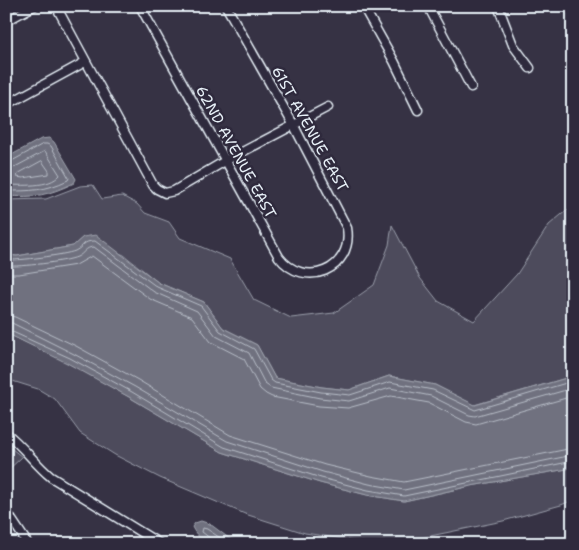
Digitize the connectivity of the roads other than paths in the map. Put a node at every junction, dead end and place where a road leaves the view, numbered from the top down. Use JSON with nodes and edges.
{"nodes":[{"id":1,"x":34,"y":6,"type":"edge"},
{"id":2,"x":56,"y":6,"type":"edge"},
{"id":3,"x":140,"y":6,"type":"edge"},
{"id":4,"x":226,"y":6,"type":"edge"},
{"id":5,"x":363,"y":6,"type":"edge"},
{"id":6,"x":428,"y":6,"type":"edge"},
{"id":7,"x":498,"y":6,"type":"edge"},
{"id":8,"x":6,"y":21,"type":"edge"},
{"id":9,"x":86,"y":62,"type":"junction"},
{"id":10,"x":530,"y":68,"type":"dead end"},
{"id":11,"x":471,"y":87,"type":"dead end"},
{"id":12,"x":6,"y":105,"type":"edge"},
{"id":13,"x":328,"y":107,"type":"dead end"},
{"id":14,"x":418,"y":110,"type":"dead end"},
{"id":15,"x":293,"y":124,"type":"junction"},
{"id":16,"x":225,"y":161,"type":"junction"},
{"id":17,"x":333,"y":266,"type":"joint"},
{"id":18,"x":6,"y":433,"type":"edge"},
{"id":19,"x":6,"y":511,"type":"edge"},
{"id":20,"x":28,"y":544,"type":"edge"},
{"id":21,"x":160,"y":544,"type":"edge"}],
"edges":[{"from":1,"to":8,"type":"street"},
{"from":2,"to":9,"type":"street"},
{"from":3,"to":16,"type":"street","name":"62ND AVENUE EAST"},
{"from":4,"to":15,"type":"street","name":"61ST AVENUE EAST"},
{"from":5,"to":14,"type":"street"},
{"from":6,"to":11,"type":"street"},
{"from":7,"to":10,"type":"street"},
{"from":9,"to":12,"type":"street"},
{"from":9,"to":16,"type":"street"},
{"from":13,"to":15,"type":"street"},
{"from":15,"to":16,"type":"street"},
{"from":15,"to":17,"type":"street","name":"61ST AVENUE EAST"},
{"from":16,"to":17,"type":"street","name":"62ND AVENUE EAST"},
{"from":18,"to":21,"type":"street"},
{"from":19,"to":20,"type":"street"}]}
